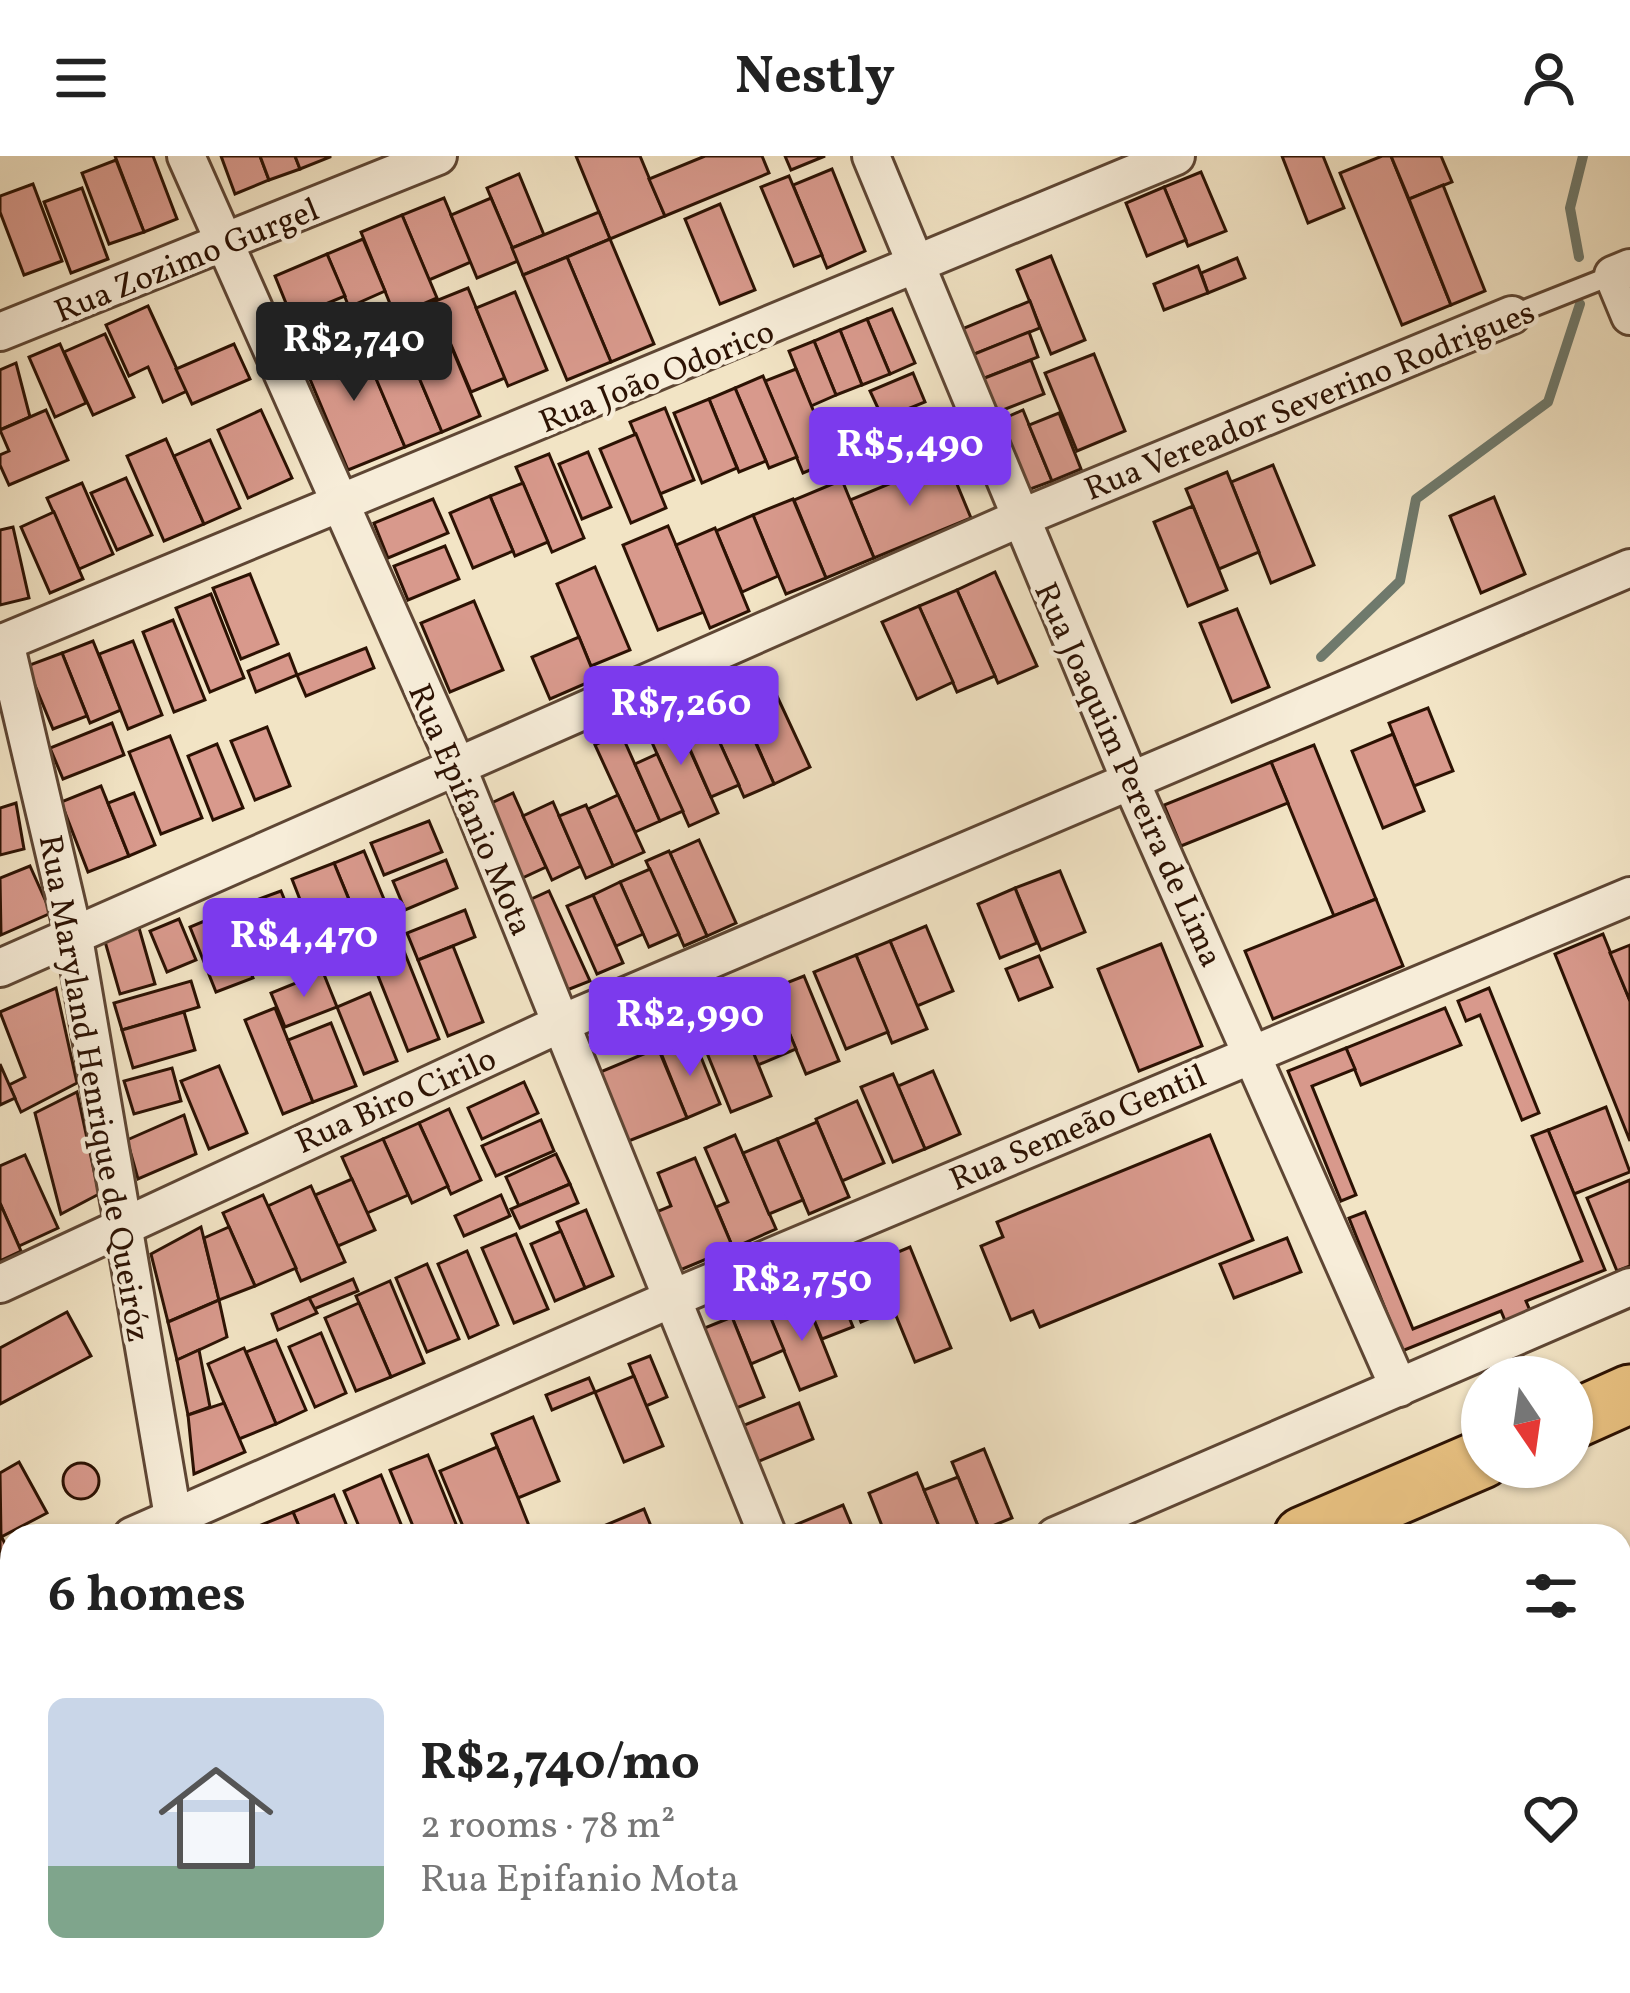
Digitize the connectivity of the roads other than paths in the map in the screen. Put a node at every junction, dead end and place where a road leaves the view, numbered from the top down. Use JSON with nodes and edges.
{"nodes":[{"id":1,"x":186,"y":156,"type":"edge"},
{"id":2,"x":438,"y":156,"type":"edge"},
{"id":3,"x":871,"y":156,"type":"edge"},
{"id":4,"x":1177,"y":156,"type":"edge"},
{"id":5,"x":224,"y":247,"type":"junction"},
{"id":6,"x":914,"y":268,"type":"junction"},
{"id":7,"x":1621,"y":271,"type":"edge"},
{"id":8,"x":1512,"y":316,"type":"joint"},
{"id":9,"x":1630,"y":316,"type":"edge"},
{"id":10,"x":0,"y":332,"type":"edge"},
{"id":11,"x":338,"y":507,"type":"junction"},
{"id":12,"x":1018,"y":519,"type":"junction"},
{"id":13,"x":1630,"y":568,"type":"edge"},
{"id":14,"x":2,"y":644,"type":"edge"},
{"id":15,"x":457,"y":766,"type":"junction"},
{"id":16,"x":1130,"y":779,"type":"junction"},
{"id":17,"x":1630,"y":896,"type":"edge"},
{"id":18,"x":73,"y":932,"type":"junction"},
{"id":19,"x":0,"y":968,"type":"edge"},
{"id":20,"x":562,"y":1023,"type":"junction"},
{"id":21,"x":1253,"y":1051,"type":"junction"},
{"id":22,"x":124,"y":1223,"type":"junction"},
{"id":23,"x":0,"y":1284,"type":"edge"},
{"id":24,"x":1630,"y":1287,"type":"edge"},
{"id":25,"x":671,"y":1299,"type":"junction"},
{"id":26,"x":1399,"y":1388,"type":"junction"},
{"id":27,"x":1630,"y":1394,"type":"edge"},
{"id":28,"x":1593,"y":1411,"type":"edge"},
{"id":29,"x":1461,"y":1468,"type":"edge"},
{"id":30,"x":174,"y":1524,"type":"edge"},
{"id":31,"x":178,"y":1524,"type":"edge"},
{"id":32,"x":763,"y":1524,"type":"edge"},
{"id":33,"x":1083,"y":1524,"type":"edge"},
{"id":34,"x":1331,"y":1524,"type":"edge"}],
"edges":[{"from":1,"to":5,"type":"street","name":"Rua Epifanio Mota"},
{"from":2,"to":5,"type":"street","name":"Rua Zozimo Gurgel"},
{"from":3,"to":6,"type":"street","name":"Rua Joaquim Pereira de Lima"},
{"from":4,"to":6,"type":"street","name":"Rua João Odorico"},
{"from":5,"to":10,"type":"street","name":"Rua Zozimo Gurgel"},
{"from":5,"to":11,"type":"street","name":"Rua Epifanio Mota"},
{"from":6,"to":11,"type":"street","name":"Rua João Odorico"},
{"from":6,"to":12,"type":"street","name":"Rua Joaquim Pereira de Lima"},
{"from":7,"to":8,"type":"lane","name":"Rua Vereador Severino Rodrigues"},
{"from":7,"to":9,"type":"street"},
{"from":8,"to":12,"type":"street","name":"Rua Vereador Severino Rodrigues"},
{"from":11,"to":14,"type":"street","name":"Rua João Odorico"},
{"from":11,"to":15,"type":"street","name":"Rua Epifanio Mota"},
{"from":12,"to":15,"type":"street","name":"Rua Vereador Severino Rodrigues"},
{"from":12,"to":16,"type":"street","name":"Rua Joaquim Pereira de Lima"},
{"from":13,"to":16,"type":"street"},
{"from":14,"to":18,"type":"street","name":"Rua Maryland Henrique de Queiróz"},
{"from":15,"to":18,"type":"street","name":"Rua Vereador Severino Rodrigues"},
{"from":15,"to":20,"type":"street","name":"Rua Epifanio Mota"},
{"from":16,"to":20,"type":"street","name":"Rua Biro Cirilo"},
{"from":16,"to":21,"type":"street","name":"Rua Joaquim Pereira de Lima"},
{"from":17,"to":21,"type":"street","name":"Rua Semeão Gentil"},
{"from":18,"to":19,"type":"street","name":"Rua Vereador Severino Rodrigues"},
{"from":18,"to":22,"type":"street","name":"Rua Maryland Henrique de Queiróz"},
{"from":20,"to":22,"type":"street","name":"Rua Biro Cirilo"},
{"from":20,"to":25,"type":"street","name":"Rua Epifanio Mota"},
{"from":21,"to":25,"type":"street","name":"Rua Semeão Gentil"},
{"from":21,"to":26,"type":"street","name":"Rua Joaquim Pereira de Lima"},
{"from":22,"to":23,"type":"street","name":"Rua Biro Cirilo"},
{"from":22,"to":30,"type":"street","name":"Rua Maryland Henrique de Queiróz"},
{"from":24,"to":26,"type":"street"},
{"from":25,"to":31,"type":"street","name":"Rua Semeão Gentil"},
{"from":25,"to":32,"type":"street","name":"Rua Epifanio Mota"},
{"from":26,"to":33,"type":"street"},
{"from":27,"to":28,"type":"main road"},
{"from":29,"to":34,"type":"main road"}]}
